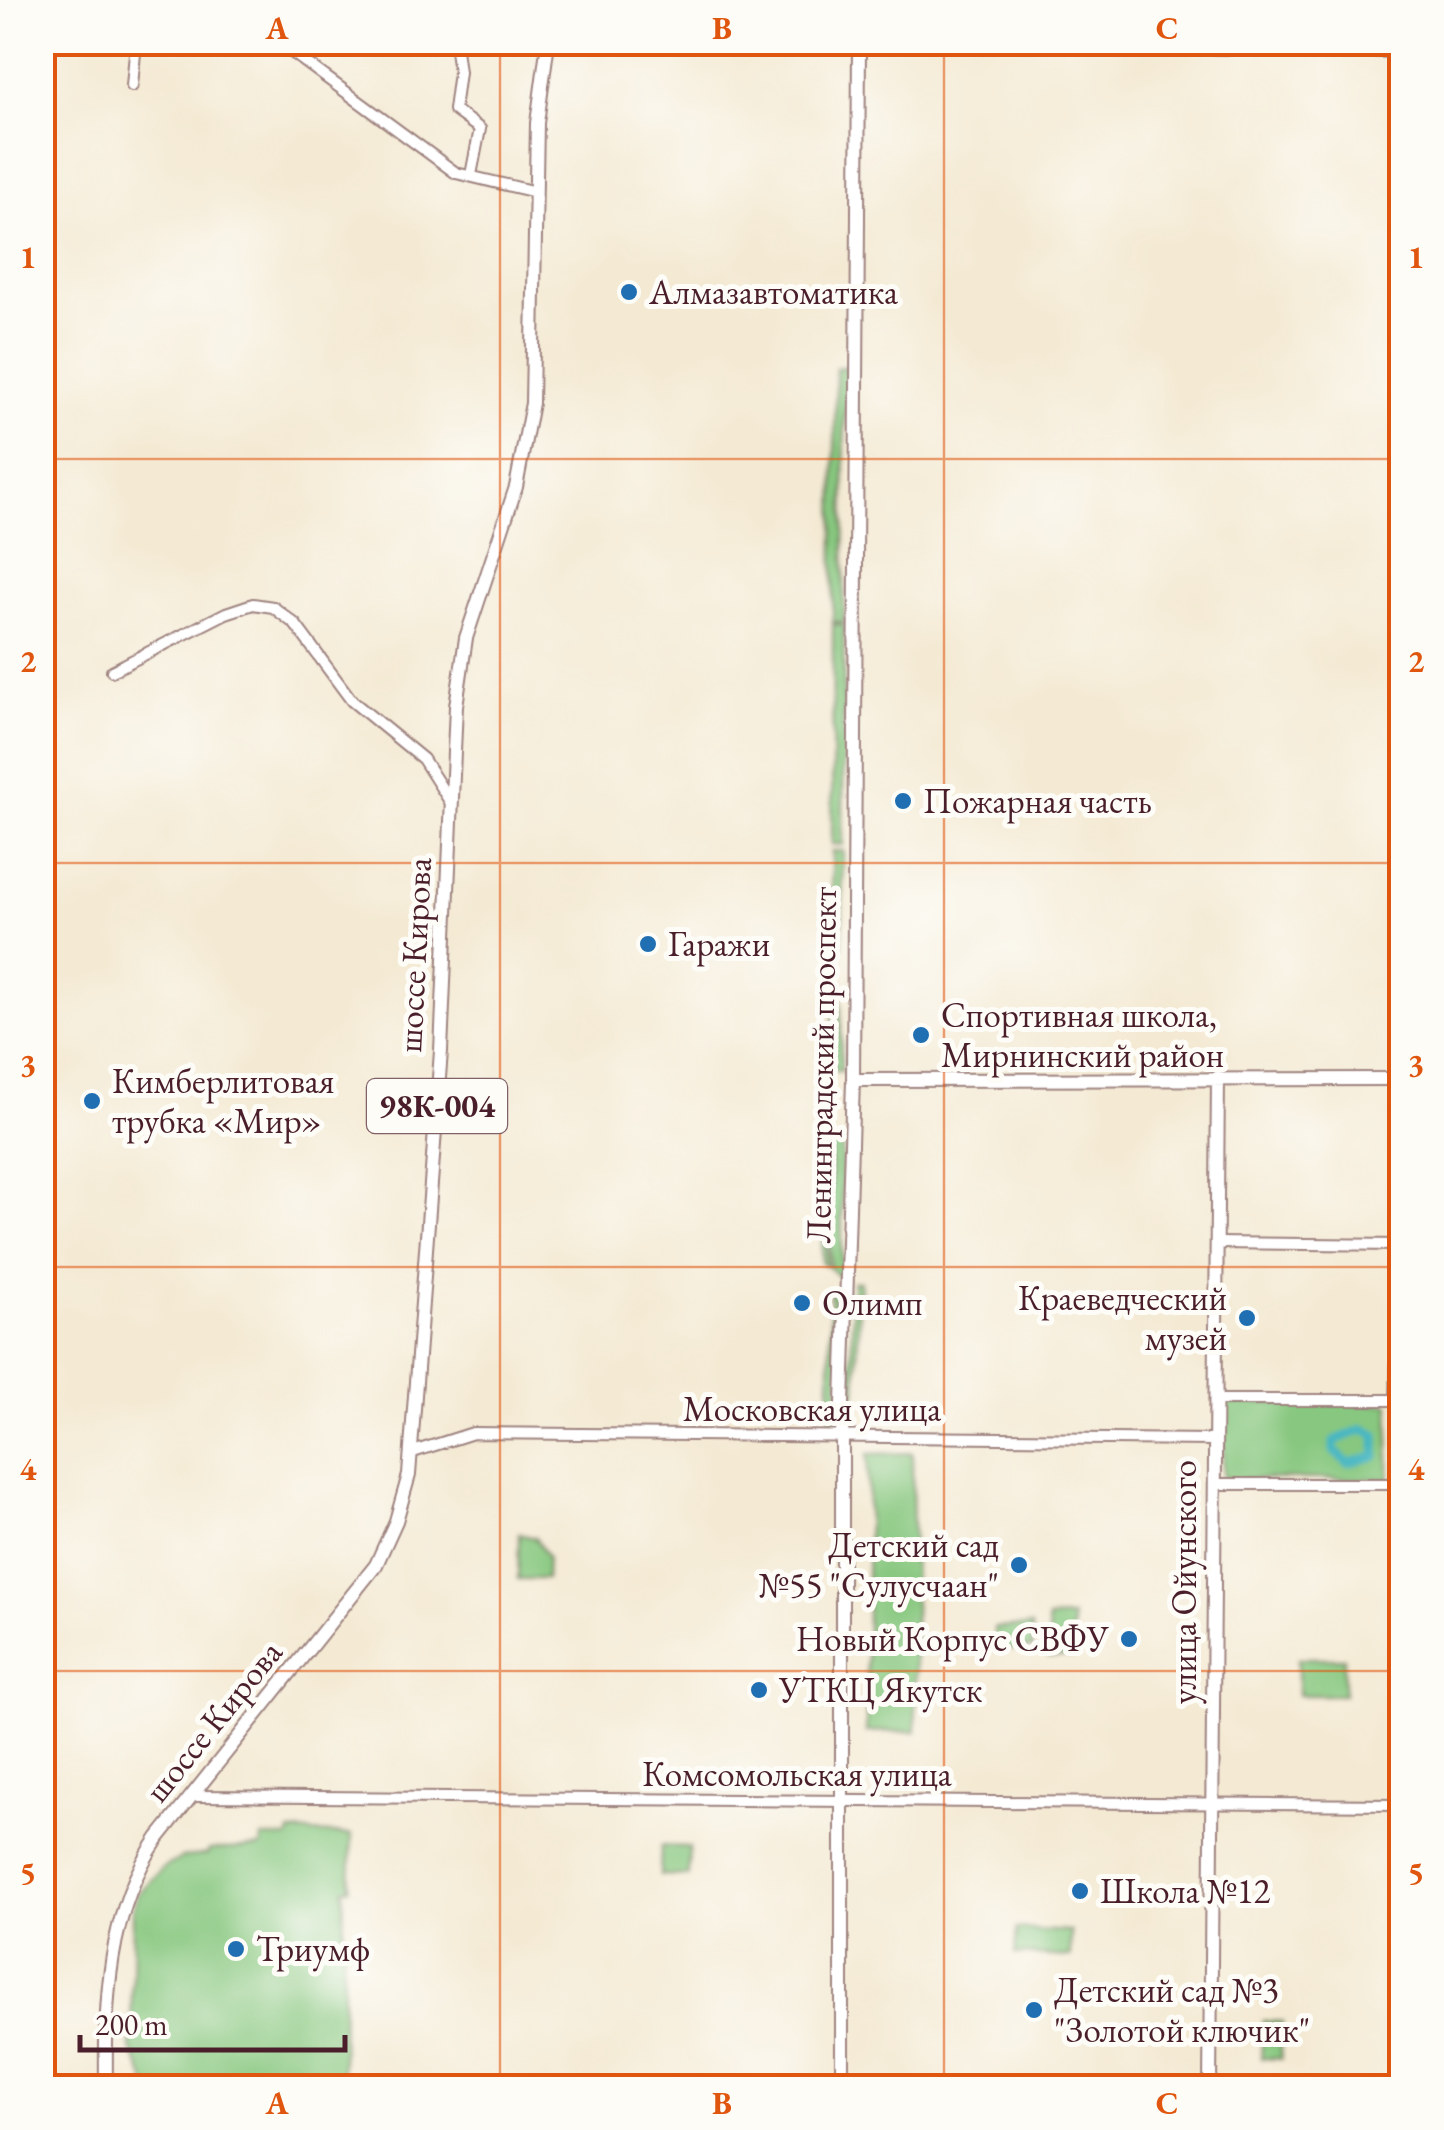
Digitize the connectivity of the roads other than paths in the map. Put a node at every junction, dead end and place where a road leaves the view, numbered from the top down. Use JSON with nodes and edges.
{"nodes":[{"id":1,"x":136,"y":42,"type":"edge"},
{"id":2,"x":278,"y":42,"type":"edge"},
{"id":3,"x":455,"y":42,"type":"edge"},
{"id":4,"x":548,"y":42,"type":"edge"},
{"id":5,"x":861,"y":42,"type":"edge"},
{"id":6,"x":1328,"y":47,"type":"edge"},
{"id":7,"x":1402,"y":52,"type":"edge"},
{"id":8,"x":132,"y":86,"type":"dead end"},
{"id":9,"x":471,"y":175,"type":"junction"},
{"id":10,"x":536,"y":192,"type":"junction"},
{"id":11,"x":112,"y":671,"type":"dead end"},
{"id":12,"x":451,"y":804,"type":"junction"},
{"id":13,"x":1218,"y":1077,"type":"junction"},
{"id":14,"x":1401,"y":1079,"type":"edge"},
{"id":15,"x":852,"y":1080,"type":"junction"},
{"id":16,"x":1216,"y":1242,"type":"junction"},
{"id":17,"x":1400,"y":1245,"type":"edge"},
{"id":18,"x":1217,"y":1400,"type":"junction"},
{"id":19,"x":1399,"y":1400,"type":"edge"},
{"id":20,"x":842,"y":1436,"type":"junction"},
{"id":21,"x":1214,"y":1440,"type":"junction"},
{"id":22,"x":413,"y":1452,"type":"junction"},
{"id":23,"x":1216,"y":1484,"type":"junction"},
{"id":24,"x":1402,"y":1484,"type":"edge"},
{"id":25,"x":192,"y":1796,"type":"junction"},
{"id":26,"x":841,"y":1803,"type":"junction"},
{"id":27,"x":1212,"y":1803,"type":"junction"},
{"id":28,"x":1402,"y":1806,"type":"edge"},
{"id":29,"x":106,"y":2088,"type":"edge"},
{"id":30,"x":842,"y":2088,"type":"edge"},
{"id":31,"x":1210,"y":2088,"type":"edge"}],
"edges":[{"from":1,"to":8,"type":"street"},
{"from":2,"to":9,"type":"street"},
{"from":3,"to":9,"type":"street"},
{"from":4,"to":10,"type":"main road","name":"шоссе Кирова","number":"98К-004"},
{"from":5,"to":6,"type":"street"},
{"from":5,"to":15,"type":"main road","name":"Ленинградский проспект"},
{"from":6,"to":7,"type":"street"},
{"from":9,"to":10,"type":"street"},
{"from":10,"to":12,"type":"main road","name":"шоссе Кирова","number":"98К-004"},
{"from":11,"to":12,"type":"street"},
{"from":12,"to":22,"type":"main road","name":"шоссе Кирова","number":"98К-004"},
{"from":13,"to":14,"type":"main road"},
{"from":13,"to":15,"type":"main road"},
{"from":13,"to":16,"type":"main road","name":"улица Ойунского"},
{"from":14,"to":17,"type":"street"},
{"from":15,"to":20,"type":"main road","name":"Ленинградский проспект"},
{"from":16,"to":17,"type":"street"},
{"from":16,"to":18,"type":"main road","name":"улица Ойунского"},
{"from":17,"to":19,"type":"street"},
{"from":18,"to":19,"type":"street"},
{"from":18,"to":21,"type":"main road","name":"улица Ойунского"},
{"from":20,"to":21,"type":"street","name":"Московская улица"},
{"from":20,"to":22,"type":"street","name":"Московская улица"},
{"from":20,"to":26,"type":"main road","name":"Ленинградский проспект"},
{"from":21,"to":23,"type":"main road","name":"улица Ойунского"},
{"from":22,"to":25,"type":"main road","name":"шоссе Кирова","number":"98К-004"},
{"from":23,"to":24,"type":"street"},
{"from":23,"to":27,"type":"main road","name":"улица Ойунского"},
{"from":25,"to":26,"type":"street","name":"Комсомольская улица"},
{"from":25,"to":29,"type":"main road","name":"шоссе Кирова","number":"98К-004"},
{"from":26,"to":27,"type":"street","name":"Комсомольская улица"},
{"from":26,"to":30,"type":"main road","name":"Ленинградский проспект"},
{"from":27,"to":28,"type":"street","name":"Комсомольская улица"},
{"from":27,"to":31,"type":"main road","name":"улица Ойунского"}]}
